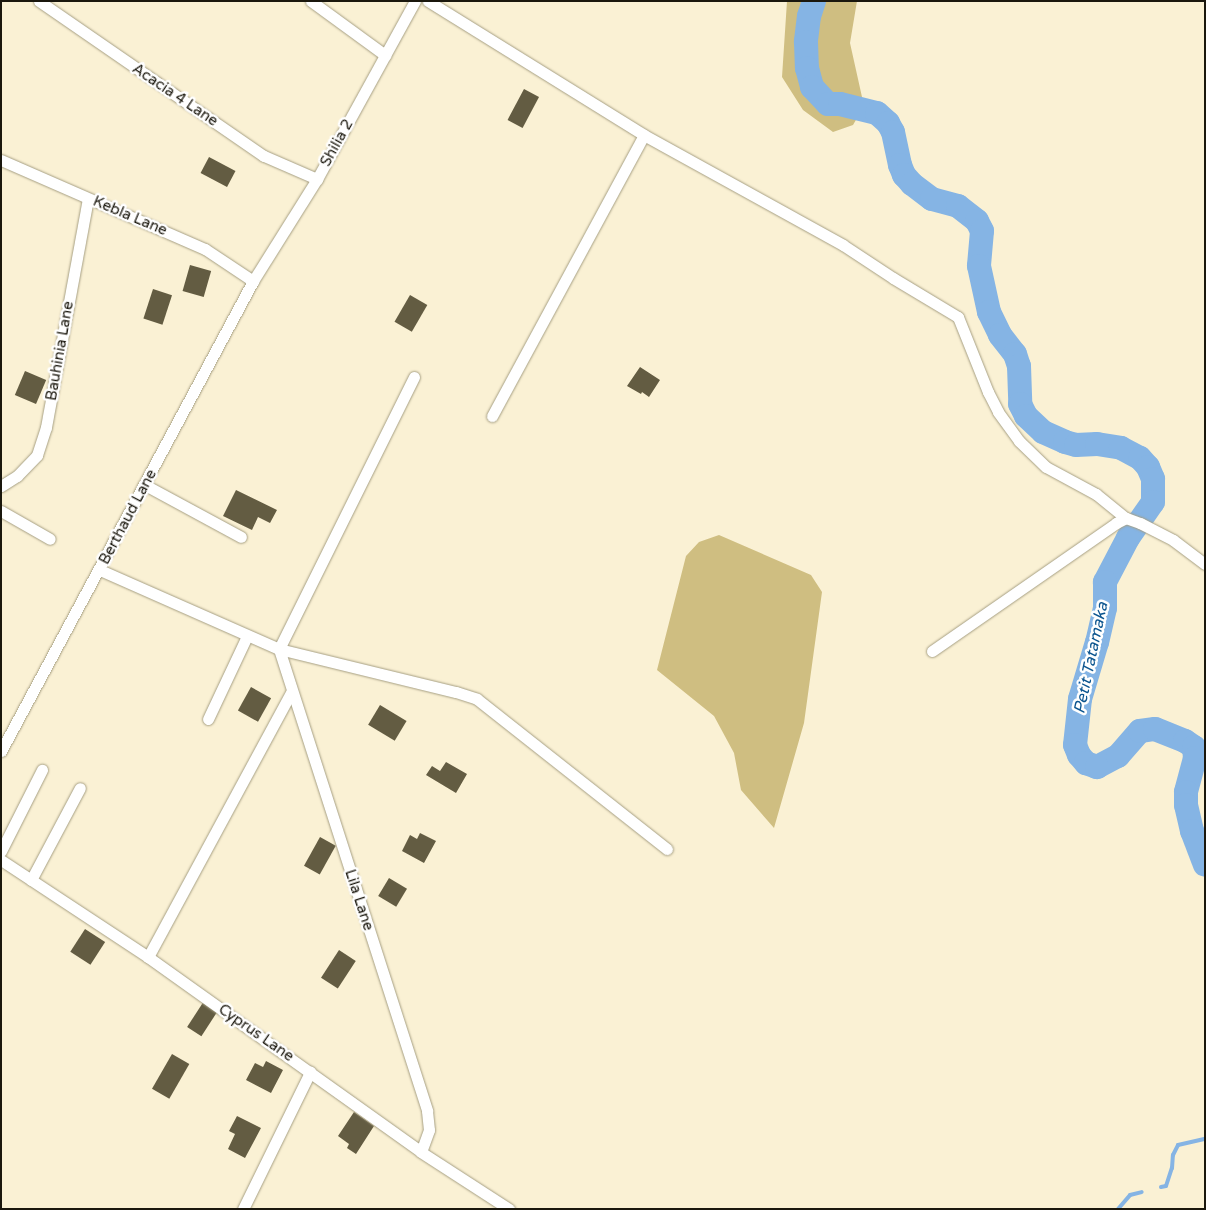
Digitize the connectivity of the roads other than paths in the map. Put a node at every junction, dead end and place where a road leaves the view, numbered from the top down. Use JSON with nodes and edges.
{"nodes":[{"id":1,"x":39,"y":1,"type":"edge"},
{"id":2,"x":311,"y":1,"type":"edge"},
{"id":3,"x":415,"y":1,"type":"edge"},
{"id":4,"x":428,"y":1,"type":"edge"},
{"id":5,"x":385,"y":55,"type":"junction"},
{"id":6,"x":644,"y":135,"type":"junction"},
{"id":7,"x":1,"y":160,"type":"edge"},
{"id":8,"x":317,"y":179,"type":"junction"},
{"id":9,"x":88,"y":199,"type":"junction"},
{"id":10,"x":253,"y":281,"type":"junction"},
{"id":11,"x":414,"y":377,"type":"dead end"},
{"id":12,"x":492,"y":416,"type":"dead end"},
{"id":13,"x":145,"y":485,"type":"junction"},
{"id":14,"x":1,"y":486,"type":"edge"},
{"id":15,"x":1,"y":511,"type":"edge"},
{"id":16,"x":1126,"y":518,"type":"junction"},
{"id":17,"x":241,"y":537,"type":"dead end"},
{"id":18,"x":50,"y":539,"type":"dead end"},
{"id":19,"x":1205,"y":564,"type":"edge"},
{"id":20,"x":100,"y":570,"type":"junction"},
{"id":21,"x":247,"y":636,"type":"junction"},
{"id":22,"x":279,"y":649,"type":"junction"},
{"id":23,"x":932,"y":651,"type":"dead end"},
{"id":24,"x":292,"y":692,"type":"junction"},
{"id":25,"x":208,"y":719,"type":"dead end"},
{"id":26,"x":1,"y":751,"type":"edge"},
{"id":27,"x":42,"y":770,"type":"dead end"},
{"id":28,"x":80,"y":788,"type":"dead end"},
{"id":29,"x":667,"y":849,"type":"dead end"},
{"id":30,"x":1,"y":851,"type":"edge"},
{"id":31,"x":1,"y":860,"type":"edge"},
{"id":32,"x":31,"y":880,"type":"junction"},
{"id":33,"x":148,"y":957,"type":"junction"},
{"id":34,"x":310,"y":1072,"type":"junction"},
{"id":35,"x":421,"y":1152,"type":"junction"},
{"id":36,"x":243,"y":1209,"type":"edge"},
{"id":37,"x":509,"y":1209,"type":"edge"}],
"edges":[{"from":1,"to":8,"type":"street","name":"Acacia 4 Lane"},
{"from":2,"to":5,"type":"street"},
{"from":3,"to":5,"type":"street","name":"Shilia 2"},
{"from":4,"to":6,"type":"street"},
{"from":5,"to":8,"type":"street","name":"Shilia 2"},
{"from":6,"to":12,"type":"street"},
{"from":6,"to":16,"type":"street"},
{"from":7,"to":9,"type":"street","name":"Kebla Lane"},
{"from":8,"to":10,"type":"street","name":"Shilia 2"},
{"from":9,"to":10,"type":"street","name":"Kebla Lane"},
{"from":9,"to":14,"type":"street","name":"Bauhinia Lane"},
{"from":10,"to":13,"type":"street","name":"Berthaud Lane"},
{"from":11,"to":22,"type":"street"},
{"from":13,"to":17,"type":"street"},
{"from":13,"to":20,"type":"street","name":"Berthaud Lane"},
{"from":15,"to":18,"type":"street"},
{"from":16,"to":19,"type":"street"},
{"from":16,"to":23,"type":"street"},
{"from":20,"to":21,"type":"street"},
{"from":20,"to":26,"type":"street","name":"Berthaud Lane"},
{"from":21,"to":22,"type":"street"},
{"from":21,"to":25,"type":"street"},
{"from":22,"to":24,"type":"street","name":"Lila Lane"},
{"from":22,"to":29,"type":"street"},
{"from":24,"to":33,"type":"street"},
{"from":24,"to":35,"type":"street","name":"Lila Lane"},
{"from":27,"to":30,"type":"street"},
{"from":28,"to":32,"type":"street"},
{"from":31,"to":32,"type":"street","name":"Cyprus Lane"},
{"from":32,"to":33,"type":"street","name":"Cyprus Lane"},
{"from":33,"to":34,"type":"street","name":"Cyprus Lane"},
{"from":34,"to":35,"type":"street","name":"Cyprus Lane"},
{"from":34,"to":36,"type":"street"},
{"from":35,"to":37,"type":"street","name":"Cyprus Lane"}]}
